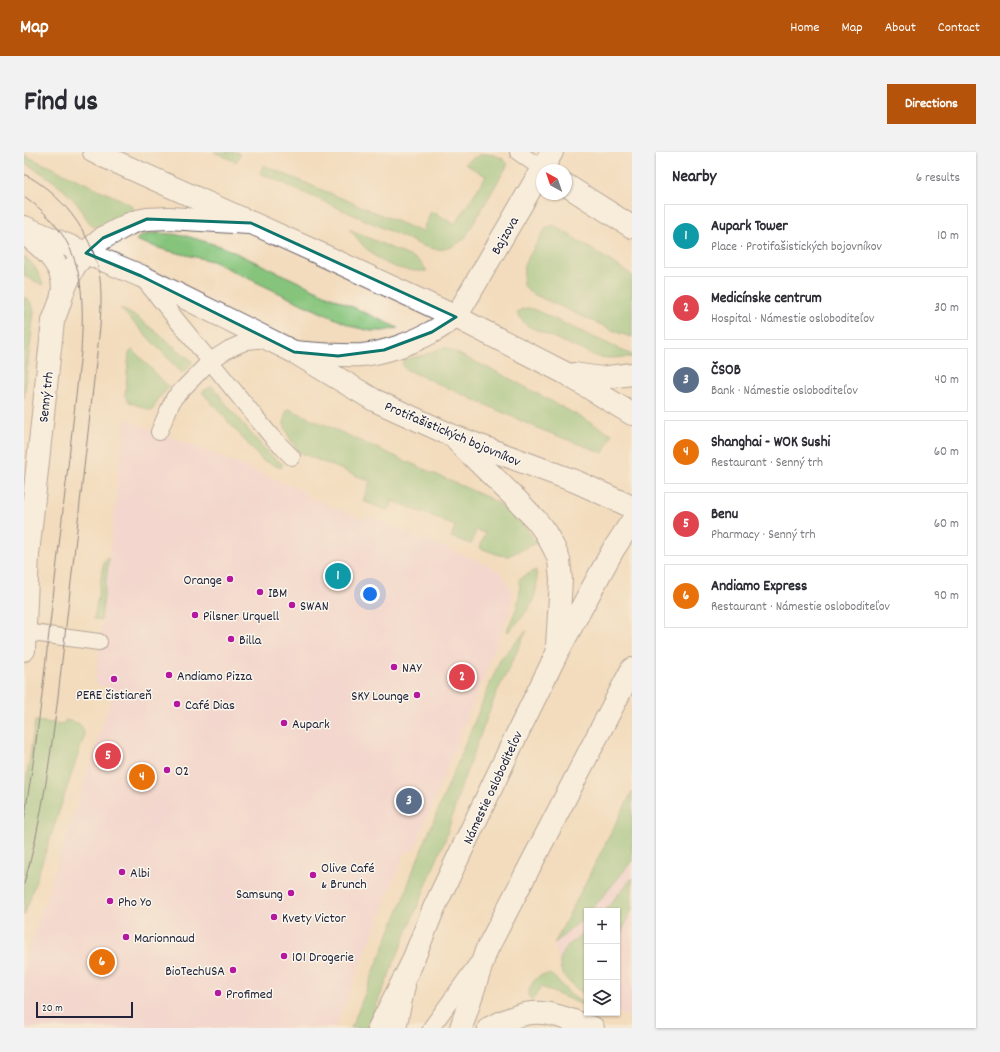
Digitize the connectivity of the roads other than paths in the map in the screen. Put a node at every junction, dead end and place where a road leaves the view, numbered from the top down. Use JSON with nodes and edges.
{"nodes":[{"id":1,"x":94,"y":152,"type":"edge"},
{"id":2,"x":518,"y":152,"type":"edge"},
{"id":3,"x":546,"y":164,"type":"edge"},
{"id":4,"x":536,"y":181,"type":"edge"},
{"id":5,"x":572,"y":189,"type":"edge"},
{"id":6,"x":252,"y":223,"type":"junction"},
{"id":7,"x":24,"y":227,"type":"edge"},
{"id":8,"x":632,"y":227,"type":"edge"},
{"id":9,"x":24,"y":232,"type":"edge"},
{"id":10,"x":86,"y":253,"type":"junction"},
{"id":11,"x":141,"y":276,"type":"junction"},
{"id":12,"x":62,"y":294,"type":"junction"},
{"id":13,"x":456,"y":317,"type":"junction"},
{"id":14,"x":267,"y":339,"type":"junction"},
{"id":15,"x":294,"y":352,"type":"junction"},
{"id":16,"x":210,"y":361,"type":"junction"},
{"id":17,"x":566,"y":373,"type":"junction"},
{"id":18,"x":632,"y":374,"type":"edge"},
{"id":19,"x":632,"y":414,"type":"edge"},
{"id":20,"x":159,"y":432,"type":"dead end"},
{"id":21,"x":451,"y":435,"type":"junction"},
{"id":22,"x":292,"y":457,"type":"dead end"},
{"id":23,"x":596,"y":490,"type":"junction"},
{"id":24,"x":632,"y":493,"type":"edge"},
{"id":25,"x":632,"y":507,"type":"edge"},
{"id":26,"x":632,"y":521,"type":"edge"},
{"id":27,"x":632,"y":530,"type":"edge"},
{"id":28,"x":613,"y":550,"type":"junction"},
{"id":29,"x":25,"y":641,"type":"edge"},
{"id":30,"x":99,"y":642,"type":"dead end"},
{"id":31,"x":557,"y":653,"type":"junction"},
{"id":32,"x":632,"y":669,"type":"edge"},
{"id":33,"x":486,"y":951,"type":"junction"},
{"id":34,"x":412,"y":965,"type":"junction"},
{"id":35,"x":379,"y":1028,"type":"edge"},
{"id":36,"x":398,"y":1028,"type":"edge"},
{"id":37,"x":431,"y":1028,"type":"edge"},
{"id":38,"x":461,"y":1028,"type":"edge"},
{"id":39,"x":489,"y":1028,"type":"edge"},
{"id":40,"x":593,"y":1028,"type":"edge"}],
"edges":[{"from":1,"to":6,"type":"street"},
{"from":2,"to":3,"type":"lane"},
{"from":4,"to":13,"type":"street","name":"Bajzova"},
{"from":5,"to":8,"type":"street"},
{"from":6,"to":10,"type":"street"},
{"from":6,"to":13,"type":"street"},
{"from":7,"to":10,"type":"street","name":"Protifašistických bojovníkov"},
{"from":9,"to":12,"type":"street","name":"Senný trh"},
{"from":10,"to":11,"type":"street","name":"Protifašistických bojovníkov"},
{"from":10,"to":12,"type":"street"},
{"from":11,"to":14,"type":"street","name":"Protifašistických bojovníkov"},
{"from":11,"to":16,"type":"lane"},
{"from":12,"to":29,"type":"street","name":"Senný trh"},
{"from":13,"to":15,"type":"street","name":"Protifašistických bojovníkov"},
{"from":13,"to":17,"type":"street"},
{"from":14,"to":15,"type":"street","name":"Protifašistických bojovníkov"},
{"from":14,"to":16,"type":"lane"},
{"from":15,"to":21,"type":"street","name":"Protifašistických bojovníkov"},
{"from":16,"to":20,"type":"lane"},
{"from":16,"to":22,"type":"lane"},
{"from":17,"to":18,"type":"street"},
{"from":17,"to":19,"type":"street"},
{"from":21,"to":23,"type":"street","name":"Protifašistických bojovníkov"},
{"from":21,"to":31,"type":"street"},
{"from":23,"to":24,"type":"street"},
{"from":23,"to":25,"type":"street","name":"Protifašistických bojovníkov"},
{"from":26,"to":28,"type":"street"},
{"from":27,"to":28,"type":"street"},
{"from":28,"to":31,"type":"street","name":"Námestie osloboditeľov"},
{"from":29,"to":30,"type":"lane"},
{"from":31,"to":34,"type":"street","name":"Námestie osloboditeľov"},
{"from":32,"to":33,"type":"street"},
{"from":33,"to":37,"type":"lane"},
{"from":33,"to":38,"type":"street"},
{"from":34,"to":35,"type":"street","name":"Námestie osloboditeľov"},
{"from":34,"to":36,"type":"lane"},
{"from":39,"to":40,"type":"street"}]}
